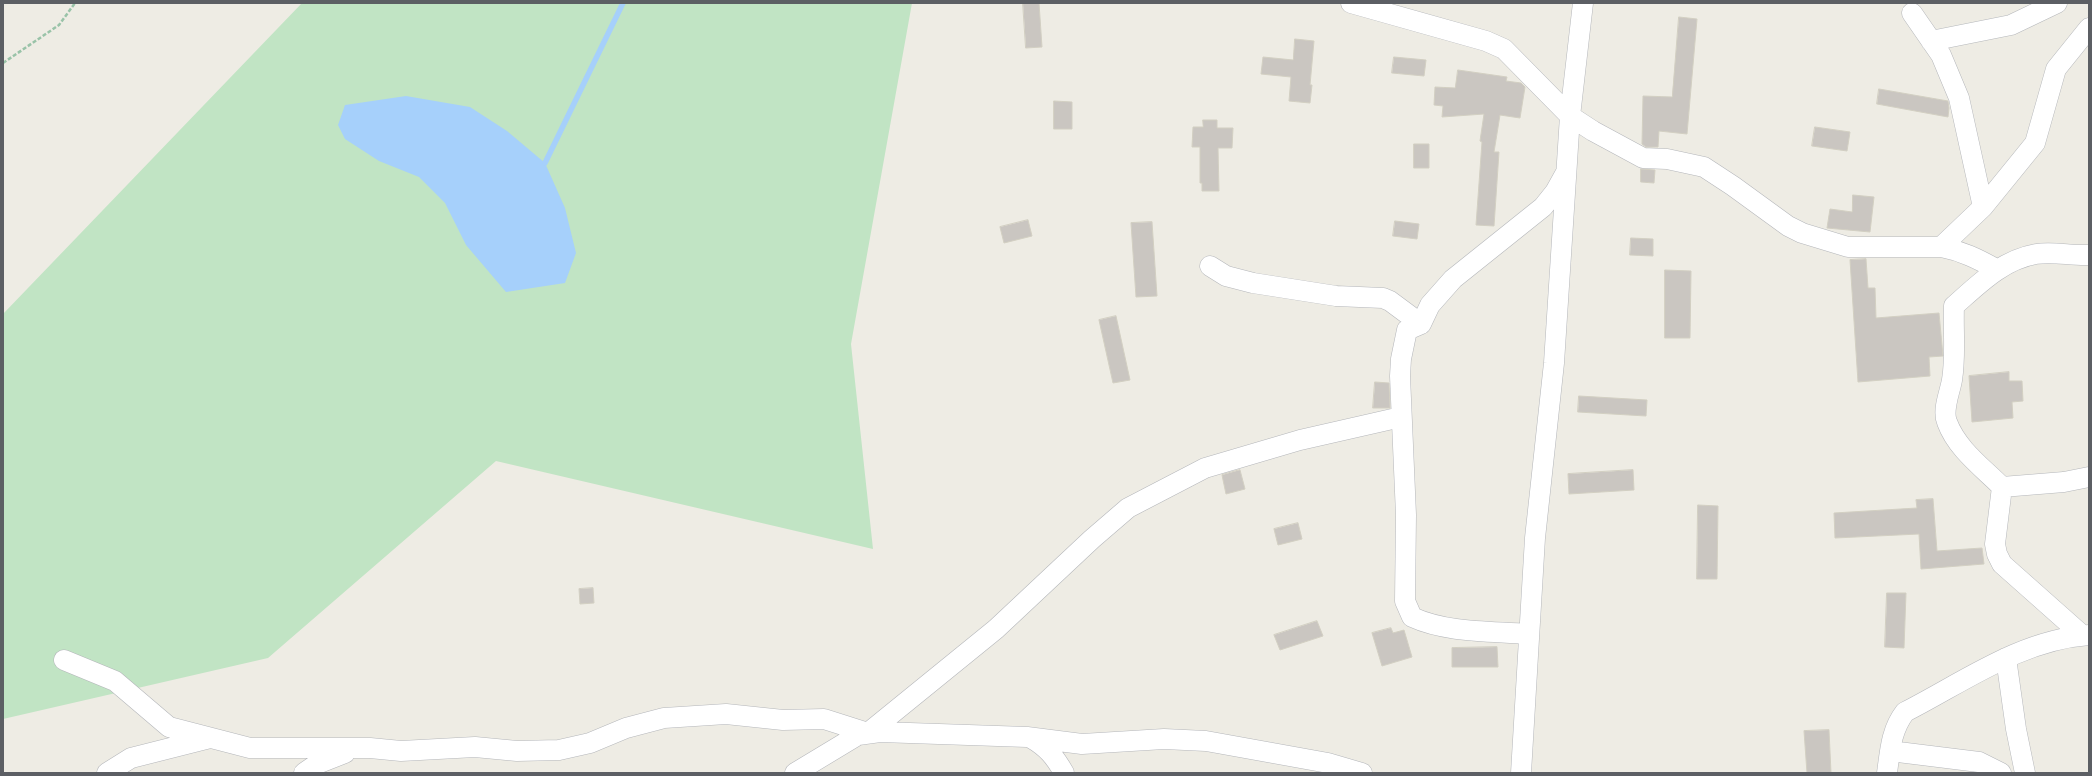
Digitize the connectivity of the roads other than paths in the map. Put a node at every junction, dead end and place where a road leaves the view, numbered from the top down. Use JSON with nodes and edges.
{"nodes":[{"id":1,"x":1352,"y":3,"type":"edge"},
{"id":2,"x":1583,"y":3,"type":"edge"},
{"id":3,"x":2056,"y":3,"type":"edge"},
{"id":4,"x":1912,"y":14,"type":"dead end"},
{"id":5,"x":2089,"y":28,"type":"edge"},
{"id":6,"x":1931,"y":41,"type":"junction"},
{"id":7,"x":1570,"y":116,"type":"junction"},
{"id":8,"x":1567,"y":171,"type":"junction"},
{"id":9,"x":1983,"y":208,"type":"junction"},
{"id":10,"x":1941,"y":247,"type":"junction"},
{"id":11,"x":2089,"y":255,"type":"edge"},
{"id":12,"x":1210,"y":266,"type":"dead end"},
{"id":13,"x":1996,"y":269,"type":"junction"},
{"id":14,"x":1421,"y":324,"type":"junction"},
{"id":15,"x":1401,"y":417,"type":"junction"},
{"id":16,"x":2089,"y":477,"type":"edge"},
{"id":17,"x":2002,"y":487,"type":"junction"},
{"id":18,"x":1528,"y":634,"type":"junction"},
{"id":19,"x":2086,"y":635,"type":"edge"},
{"id":20,"x":2006,"y":658,"type":"junction"},
{"id":21,"x":64,"y":660,"type":"dead end"},
{"id":22,"x":868,"y":733,"type":"junction"},
{"id":23,"x":1027,"y":736,"type":"junction"},
{"id":24,"x":212,"y":738,"type":"junction"},
{"id":25,"x":354,"y":749,"type":"junction"},
{"id":26,"x":1890,"y":751,"type":"junction"},
{"id":27,"x":107,"y":773,"type":"edge"},
{"id":28,"x":304,"y":773,"type":"edge"},
{"id":29,"x":795,"y":773,"type":"edge"},
{"id":30,"x":1064,"y":773,"type":"edge"},
{"id":31,"x":1362,"y":773,"type":"edge"},
{"id":32,"x":1521,"y":773,"type":"edge"},
{"id":33,"x":1887,"y":773,"type":"edge"},
{"id":34,"x":2001,"y":773,"type":"edge"},
{"id":35,"x":2025,"y":773,"type":"edge"}],
"edges":[{"from":1,"to":7,"type":"street"},
{"from":2,"to":7,"type":"street"},
{"from":3,"to":6,"type":"street"},
{"from":4,"to":6,"type":"street"},
{"from":5,"to":9,"type":"street"},
{"from":6,"to":9,"type":"street"},
{"from":7,"to":8,"type":"street"},
{"from":7,"to":10,"type":"street"},
{"from":8,"to":14,"type":"street"},
{"from":8,"to":18,"type":"street"},
{"from":9,"to":10,"type":"street"},
{"from":10,"to":13,"type":"street"},
{"from":11,"to":13,"type":"street"},
{"from":12,"to":14,"type":"street"},
{"from":13,"to":17,"type":"street"},
{"from":14,"to":15,"type":"street"},
{"from":15,"to":18,"type":"street"},
{"from":15,"to":22,"type":"street"},
{"from":16,"to":17,"type":"street"},
{"from":17,"to":19,"type":"street"},
{"from":18,"to":32,"type":"street"},
{"from":19,"to":20,"type":"street"},
{"from":20,"to":26,"type":"street"},
{"from":20,"to":35,"type":"street"},
{"from":21,"to":24,"type":"street"},
{"from":22,"to":23,"type":"street"},
{"from":22,"to":25,"type":"street"},
{"from":22,"to":29,"type":"street"},
{"from":23,"to":30,"type":"street"},
{"from":23,"to":31,"type":"street"},
{"from":24,"to":25,"type":"street"},
{"from":24,"to":27,"type":"street"},
{"from":25,"to":28,"type":"street"},
{"from":26,"to":33,"type":"street"},
{"from":26,"to":34,"type":"street"}]}
